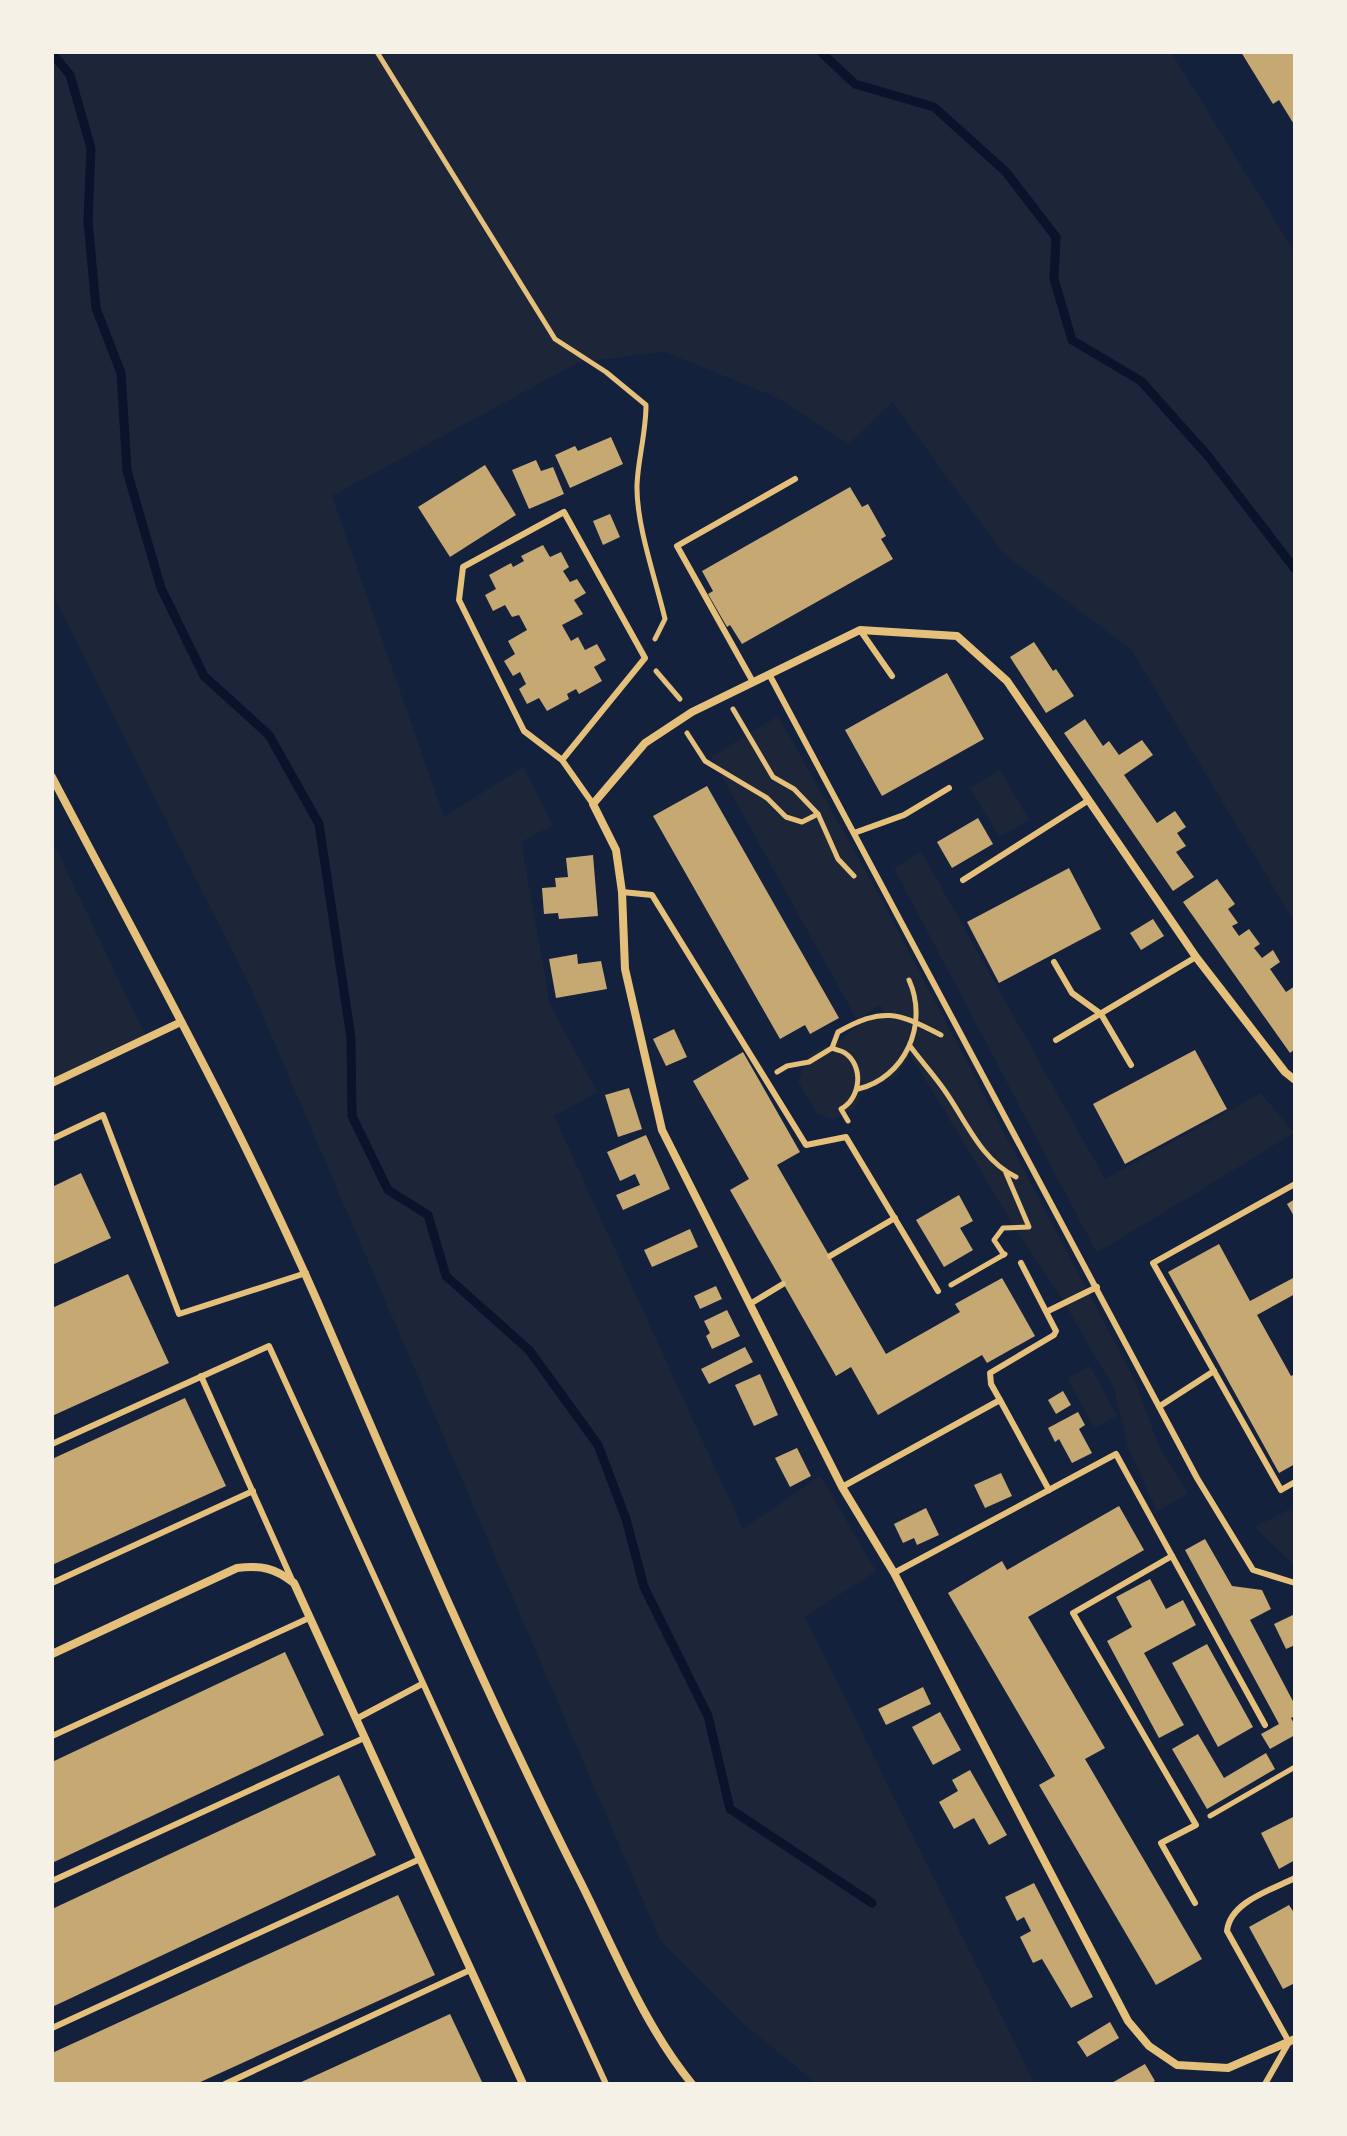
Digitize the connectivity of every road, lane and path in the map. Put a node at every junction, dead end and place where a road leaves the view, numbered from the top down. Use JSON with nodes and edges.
{"nodes":[{"id":1,"x":377,"y":52,"type":"edge"},
{"id":2,"x":795,"y":479,"type":"dead end"},
{"id":3,"x":860,"y":630,"type":"junction"},
{"id":4,"x":645,"y":658,"type":"junction"},
{"id":5,"x":769,"y":674,"type":"junction"},
{"id":6,"x":892,"y":676,"type":"dead end"},
{"id":7,"x":753,"y":682,"type":"junction"},
{"id":8,"x":725,"y":696,"type":"junction"},
{"id":9,"x":692,"y":712,"type":"junction"},
{"id":10,"x":679,"y":721,"type":"junction"},
{"id":11,"x":562,"y":760,"type":"junction"},
{"id":12,"x":52,"y":777,"type":"edge"},
{"id":13,"x":949,"y":788,"type":"dead end"},
{"id":14,"x":1089,"y":800,"type":"junction"},
{"id":15,"x":593,"y":804,"type":"junction"},
{"id":16,"x":818,"y":814,"type":"junction"},
{"id":17,"x":854,"y":833,"type":"junction"},
{"id":18,"x":963,"y":880,"type":"dead end"},
{"id":19,"x":860,"y":886,"type":"dead end"},
{"id":20,"x":622,"y":892,"type":"junction"},
{"id":21,"x":1196,"y":957,"type":"junction"},
{"id":22,"x":1054,"y":962,"type":"dead end"},
{"id":23,"x":905,"y":970,"type":"dead end"},
{"id":24,"x":1101,"y":1014,"type":"junction"},
{"id":25,"x":181,"y":1022,"type":"junction"},
{"id":26,"x":916,"y":1022,"type":"junction"},
{"id":27,"x":1056,"y":1040,"type":"dead end"},
{"id":28,"x":910,"y":1046,"type":"junction"},
{"id":29,"x":832,"y":1048,"type":"junction"},
{"id":30,"x":971,"y":1051,"type":"junction"},
{"id":31,"x":1131,"y":1065,"type":"dead end"},
{"id":32,"x":765,"y":1079,"type":"junction"},
{"id":33,"x":1295,"y":1080,"type":"edge"},
{"id":34,"x":52,"y":1083,"type":"edge"},
{"id":35,"x":858,"y":1089,"type":"junction"},
{"id":36,"x":846,"y":1137,"type":"junction"},
{"id":37,"x":52,"y":1139,"type":"edge"},
{"id":38,"x":1005,"y":1172,"type":"junction"},
{"id":39,"x":1295,"y":1184,"type":"edge"},
{"id":40,"x":1046,"y":1191,"type":"junction"},
{"id":41,"x":895,"y":1218,"type":"junction"},
{"id":42,"x":1004,"y":1255,"type":"junction"},
{"id":43,"x":830,"y":1256,"type":"dead end"},
{"id":44,"x":1021,"y":1263,"type":"joint"},
{"id":45,"x":306,"y":1273,"type":"junction"},
{"id":46,"x":783,"y":1284,"type":"dead end"},
{"id":47,"x":1097,"y":1287,"type":"junction"},
{"id":48,"x":938,"y":1291,"type":"joint"},
{"id":49,"x":750,"y":1304,"type":"junction"},
{"id":50,"x":1048,"y":1311,"type":"junction"},
{"id":51,"x":1214,"y":1371,"type":"junction"},
{"id":52,"x":201,"y":1376,"type":"junction"},
{"id":53,"x":1000,"y":1400,"type":"junction"},
{"id":54,"x":1160,"y":1406,"type":"junction"},
{"id":55,"x":52,"y":1444,"type":"edge"},
{"id":56,"x":1295,"y":1482,"type":"edge"},
{"id":57,"x":842,"y":1487,"type":"junction"},
{"id":58,"x":1049,"y":1490,"type":"junction"},
{"id":59,"x":253,"y":1491,"type":"junction"},
{"id":60,"x":1172,"y":1556,"type":"junction"},
{"id":61,"x":894,"y":1573,"type":"junction"},
{"id":62,"x":52,"y":1583,"type":"edge"},
{"id":63,"x":294,"y":1583,"type":"junction"},
{"id":64,"x":1295,"y":1583,"type":"edge"},
{"id":65,"x":309,"y":1618,"type":"junction"},
{"id":66,"x":52,"y":1654,"type":"edge"},
{"id":67,"x":422,"y":1684,"type":"junction"},
{"id":68,"x":356,"y":1719,"type":"junction"},
{"id":69,"x":1265,"y":1725,"type":"dead end"},
{"id":70,"x":52,"y":1736,"type":"edge"},
{"id":71,"x":364,"y":1738,"type":"junction"},
{"id":72,"x":1295,"y":1767,"type":"edge"},
{"id":73,"x":1196,"y":1825,"type":"junction"},
{"id":74,"x":420,"y":1859,"type":"junction"},
{"id":75,"x":1295,"y":1878,"type":"edge"},
{"id":76,"x":52,"y":1881,"type":"edge"},
{"id":77,"x":1195,"y":1903,"type":"dead end"},
{"id":78,"x":470,"y":1970,"type":"junction"},
{"id":79,"x":52,"y":2028,"type":"edge"},
{"id":80,"x":1292,"y":2040,"type":"edge"},
{"id":81,"x":225,"y":2084,"type":"edge"},
{"id":82,"x":523,"y":2084,"type":"edge"},
{"id":83,"x":606,"y":2084,"type":"edge"},
{"id":84,"x":690,"y":2084,"type":"edge"},
{"id":85,"x":1265,"y":2084,"type":"edge"}],
"edges":[{"from":1,"to":4,"type":"path"},
{"from":2,"to":7,"type":"lane"},
{"from":3,"to":5,"type":"street"},
{"from":3,"to":6,"type":"lane"},
{"from":3,"to":14,"type":"street"},
{"from":4,"to":9,"type":"path"},
{"from":4,"to":11,"type":"lane"},
{"from":4,"to":11,"type":"lane"},
{"from":5,"to":7,"type":"street"},
{"from":5,"to":17,"type":"lane"},
{"from":7,"to":8,"type":"street"},
{"from":8,"to":9,"type":"street"},
{"from":8,"to":16,"type":"path"},
{"from":9,"to":10,"type":"street"},
{"from":10,"to":15,"type":"street"},
{"from":10,"to":16,"type":"path"},
{"from":11,"to":15,"type":"lane"},
{"from":12,"to":25,"type":"street"},
{"from":13,"to":17,"type":"lane"},
{"from":14,"to":18,"type":"lane"},
{"from":14,"to":21,"type":"street"},
{"from":15,"to":20,"type":"street"},
{"from":16,"to":19,"type":"path"},
{"from":17,"to":30,"type":"lane"},
{"from":20,"to":32,"type":"lane"},
{"from":20,"to":49,"type":"street"},
{"from":21,"to":24,"type":"lane"},
{"from":21,"to":33,"type":"street"},
{"from":22,"to":24,"type":"lane"},
{"from":23,"to":26,"type":"path"},
{"from":24,"to":27,"type":"lane"},
{"from":24,"to":31,"type":"lane"},
{"from":25,"to":34,"type":"street"},
{"from":25,"to":45,"type":"street"},
{"from":26,"to":28,"type":"path"},
{"from":26,"to":29,"type":"path"},
{"from":26,"to":30,"type":"path"},
{"from":28,"to":35,"type":"path"},
{"from":28,"to":38,"type":"path"},
{"from":29,"to":32,"type":"path"},
{"from":29,"to":35,"type":"path"},
{"from":30,"to":40,"type":"lane"},
{"from":32,"to":36,"type":"lane"},
{"from":35,"to":36,"type":"path"},
{"from":36,"to":41,"type":"lane"},
{"from":37,"to":45,"type":"lane"},
{"from":38,"to":40,"type":"path"},
{"from":38,"to":42,"type":"path"},
{"from":39,"to":51,"type":"lane"},
{"from":40,"to":47,"type":"lane"},
{"from":41,"to":43,"type":"lane"},
{"from":41,"to":48,"type":"lane"},
{"from":42,"to":44,"type":"path"},
{"from":42,"to":48,"type":"path"},
{"from":44,"to":50,"type":"lane"},
{"from":45,"to":84,"type":"street"},
{"from":46,"to":49,"type":"lane"},
{"from":47,"to":50,"type":"lane"},
{"from":47,"to":54,"type":"lane"},
{"from":49,"to":57,"type":"street"},
{"from":50,"to":53,"type":"lane"},
{"from":51,"to":54,"type":"lane"},
{"from":51,"to":56,"type":"lane"},
{"from":52,"to":55,"type":"lane"},
{"from":52,"to":59,"type":"lane"},
{"from":52,"to":67,"type":"lane"},
{"from":53,"to":57,"type":"lane"},
{"from":53,"to":58,"type":"lane"},
{"from":54,"to":64,"type":"lane"},
{"from":57,"to":61,"type":"street"},
{"from":58,"to":60,"type":"lane"},
{"from":58,"to":61,"type":"lane"},
{"from":59,"to":62,"type":"lane"},
{"from":59,"to":63,"type":"lane"},
{"from":60,"to":69,"type":"lane"},
{"from":60,"to":73,"type":"lane"},
{"from":61,"to":80,"type":"street"},
{"from":63,"to":65,"type":"street"},
{"from":63,"to":66,"type":"street"},
{"from":65,"to":68,"type":"street"},
{"from":65,"to":70,"type":"lane"},
{"from":67,"to":68,"type":"lane"},
{"from":67,"to":83,"type":"lane"},
{"from":68,"to":71,"type":"street"},
{"from":71,"to":74,"type":"street"},
{"from":71,"to":76,"type":"lane"},
{"from":72,"to":73,"type":"path"},
{"from":73,"to":77,"type":"lane"},
{"from":74,"to":78,"type":"street"},
{"from":74,"to":79,"type":"lane"},
{"from":75,"to":80,"type":"lane"},
{"from":78,"to":81,"type":"lane"},
{"from":78,"to":82,"type":"street"},
{"from":80,"to":85,"type":"lane"}]}
